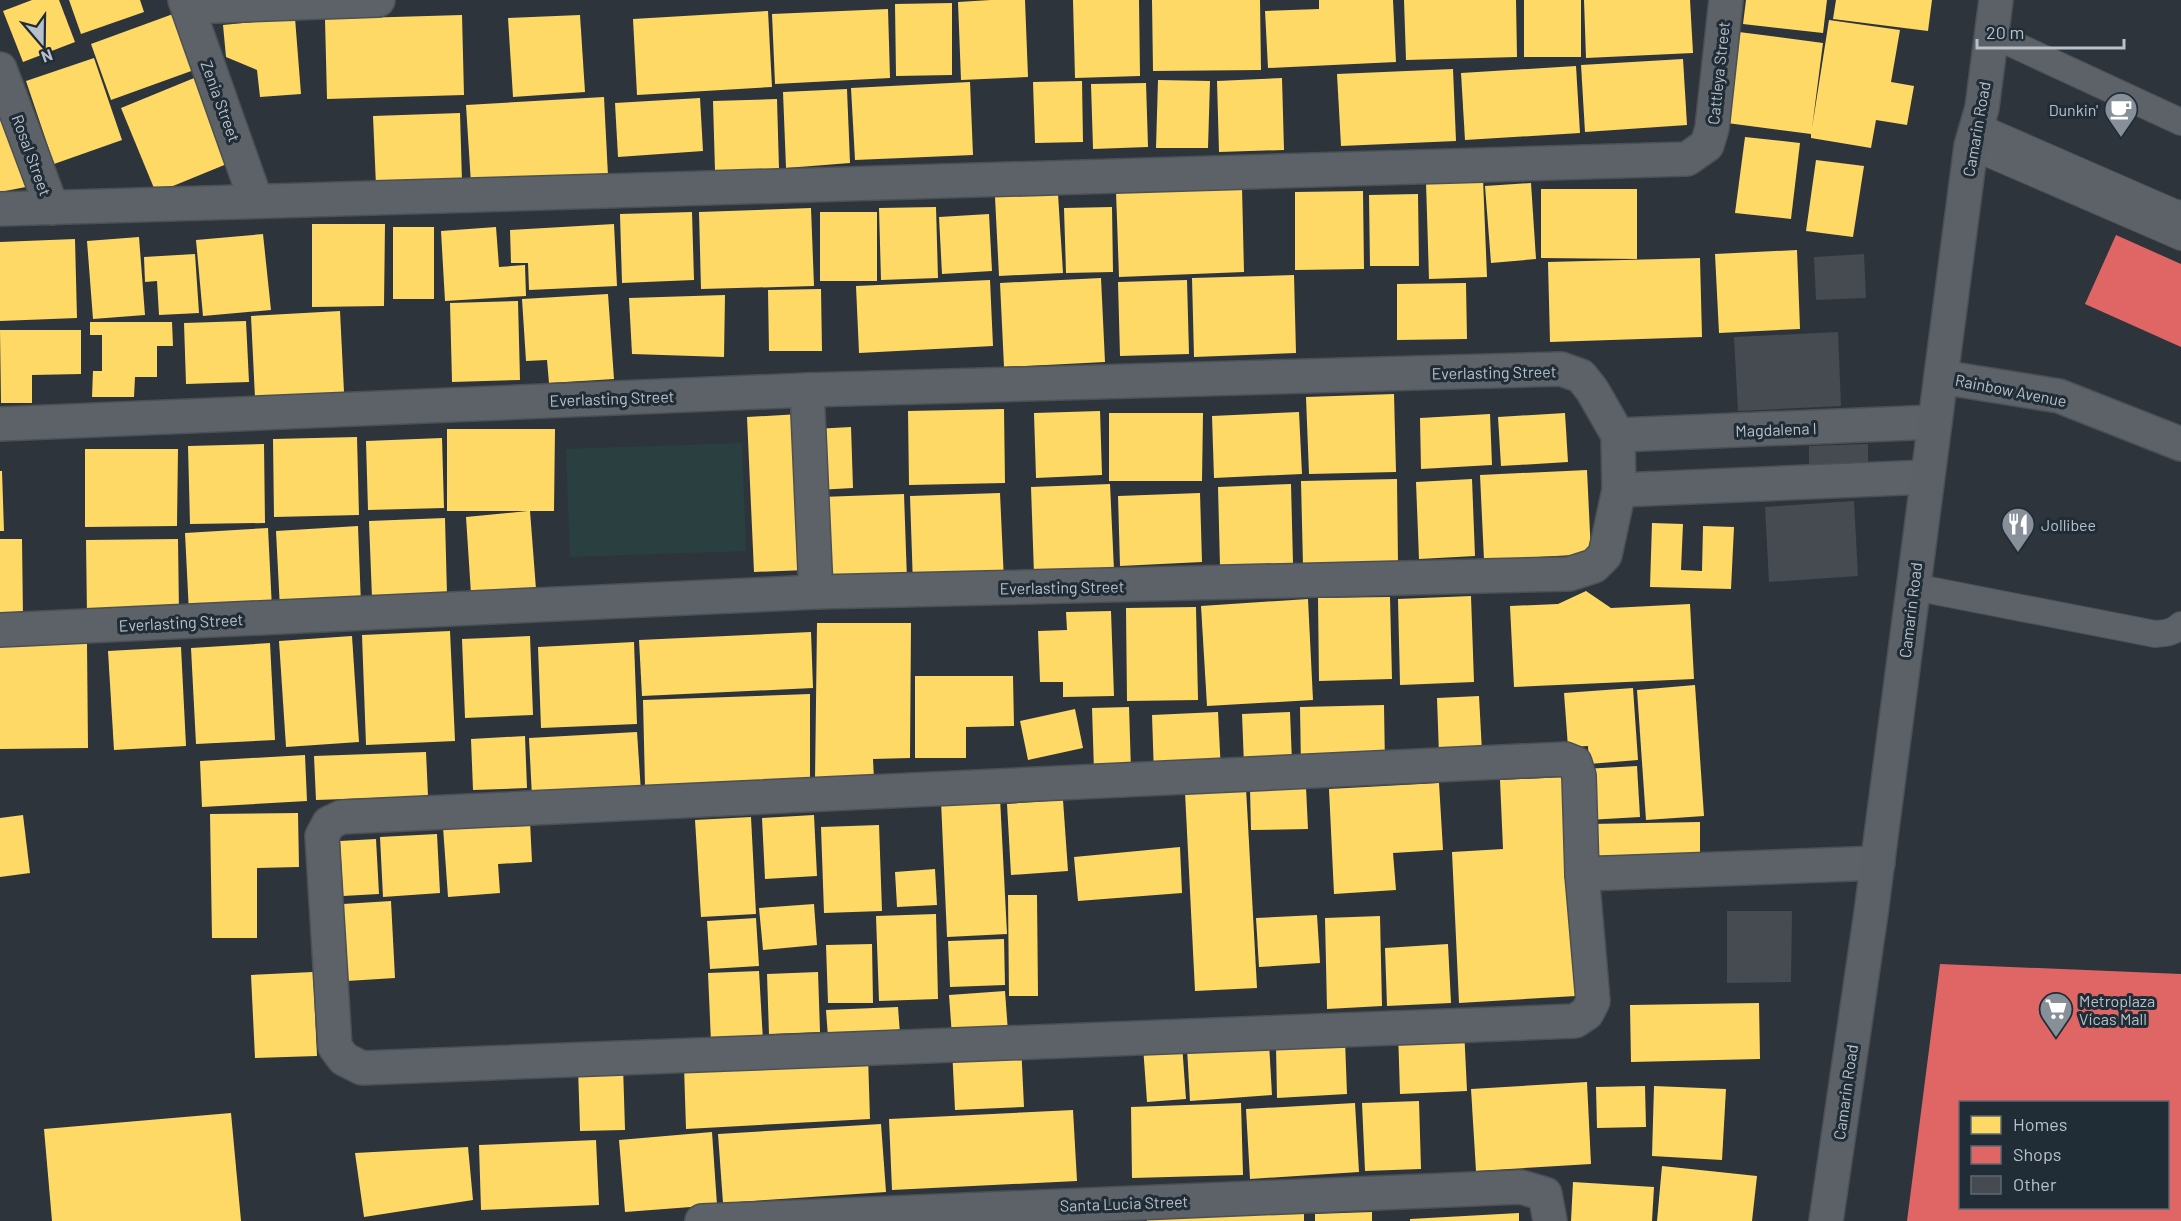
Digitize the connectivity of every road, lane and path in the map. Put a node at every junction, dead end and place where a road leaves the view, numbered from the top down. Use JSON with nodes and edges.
{"nodes":[{"id":1,"x":378,"y":0,"type":"edge"},
{"id":2,"x":1726,"y":0,"type":"edge"},
{"id":3,"x":1996,"y":0,"type":"edge"},
{"id":4,"x":186,"y":4,"type":"edge"},
{"id":5,"x":1991,"y":34,"type":"junction"},
{"id":6,"x":0,"y":69,"type":"edge"},
{"id":7,"x":2181,"y":122,"type":"edge"},
{"id":8,"x":1973,"y":136,"type":"junction"},
{"id":9,"x":256,"y":201,"type":"junction"},
{"id":10,"x":52,"y":208,"type":"junction"},
{"id":11,"x":0,"y":209,"type":"edge"},
{"id":12,"x":2181,"y":214,"type":"edge"},
{"id":13,"x":2181,"y":237,"type":"edge"},
{"id":14,"x":1941,"y":377,"type":"junction"},
{"id":15,"x":807,"y":390,"type":"junction"},
{"id":16,"x":1935,"y":422,"type":"junction"},
{"id":17,"x":0,"y":424,"type":"edge"},
{"id":18,"x":1618,"y":435,"type":"junction"},
{"id":19,"x":2181,"y":444,"type":"edge"},
{"id":20,"x":1927,"y":477,"type":"junction"},
{"id":21,"x":1618,"y":490,"type":"junction"},
{"id":22,"x":1914,"y":587,"type":"junction"},
{"id":23,"x":816,"y":592,"type":"junction"},
{"id":24,"x":2181,"y":625,"type":"edge"},
{"id":25,"x":0,"y":630,"type":"edge"},
{"id":26,"x":1878,"y":863,"type":"junction"},
{"id":27,"x":1582,"y":874,"type":"junction"},
{"id":28,"x":1547,"y":1208,"type":"edge"},
{"id":29,"x":702,"y":1221,"type":"edge"},
{"id":30,"x":1826,"y":1221,"type":"edge"}],
"edges":[{"from":1,"to":4,"type":"street"},
{"from":2,"to":9,"type":"street","name":"Cattleya Street"},
{"from":3,"to":5,"type":"main road","name":"Camarin Road"},
{"from":4,"to":9,"type":"street","name":"Zenia Street"},
{"from":5,"to":7,"type":"lane"},
{"from":5,"to":8,"type":"main road","name":"Camarin Road"},
{"from":6,"to":10,"type":"street","name":"Rosal Street"},
{"from":8,"to":12,"type":"lane"},
{"from":8,"to":13,"type":"lane"},
{"from":8,"to":14,"type":"main road","name":"Camarin Road"},
{"from":9,"to":10,"type":"street"},
{"from":10,"to":11,"type":"street"},
{"from":14,"to":16,"type":"main road","name":"Camarin Road"},
{"from":14,"to":19,"type":"street","name":"Rainbow Avenue"},
{"from":15,"to":17,"type":"street","name":"Everlasting Street"},
{"from":15,"to":18,"type":"street","name":"Everlasting Street"},
{"from":15,"to":23,"type":"street"},
{"from":16,"to":18,"type":"street","name":"Magdalena I"},
{"from":16,"to":20,"type":"main road","name":"Camarin Road"},
{"from":18,"to":21,"type":"street","name":"Everlasting Street"},
{"from":20,"to":21,"type":"street"},
{"from":20,"to":22,"type":"main road","name":"Camarin Road"},
{"from":21,"to":23,"type":"street","name":"Everlasting Street"},
{"from":22,"to":24,"type":"lane"},
{"from":22,"to":26,"type":"main road","name":"Camarin Road"},
{"from":23,"to":25,"type":"street","name":"Everlasting Street"},
{"from":26,"to":27,"type":"street"},
{"from":26,"to":30,"type":"main road","name":"Camarin Road"},
{"from":27,"to":27,"type":"street"},
{"from":28,"to":29,"type":"street","name":"Santa Lucia Street"}]}
